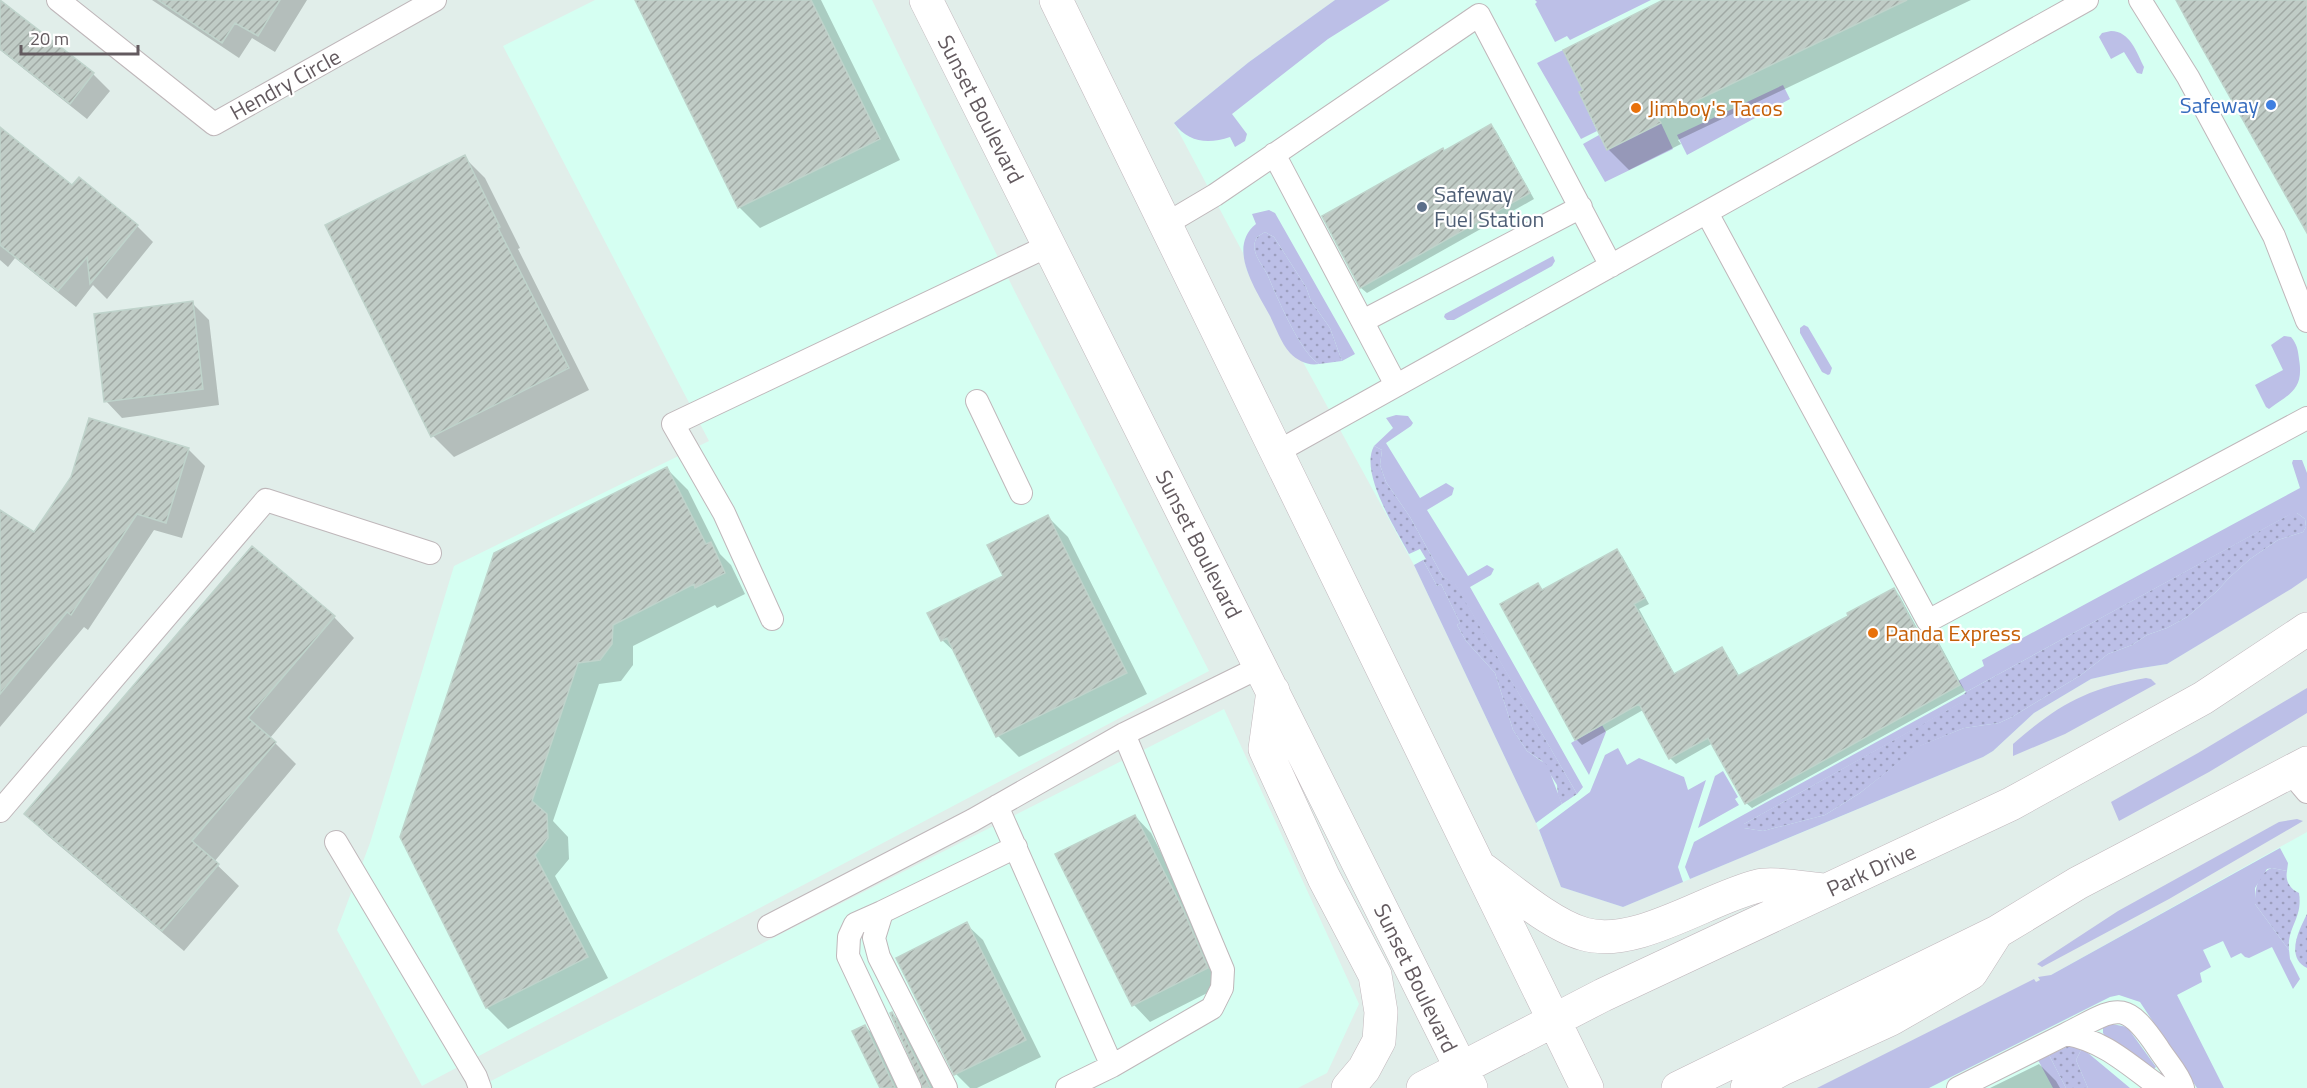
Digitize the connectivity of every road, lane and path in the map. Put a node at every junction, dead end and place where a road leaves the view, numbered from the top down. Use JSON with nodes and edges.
{"nodes":[{"id":1,"x":58,"y":0,"type":"edge"},
{"id":2,"x":435,"y":0,"type":"edge"},
{"id":3,"x":926,"y":0,"type":"edge"},
{"id":4,"x":1056,"y":0,"type":"edge"},
{"id":5,"x":2087,"y":0,"type":"edge"},
{"id":6,"x":2140,"y":0,"type":"edge"},
{"id":7,"x":1275,"y":154,"type":"junction"},
{"id":8,"x":1581,"y":207,"type":"junction"},
{"id":9,"x":1707,"y":213,"type":"junction"},
{"id":10,"x":1166,"y":224,"type":"junction"},
{"id":11,"x":1050,"y":245,"type":"junction"},
{"id":12,"x":1611,"y":266,"type":"junction"},
{"id":13,"x":1363,"y":321,"type":"junction"},
{"id":14,"x":2307,"y":321,"type":"edge"},
{"id":15,"x":1396,"y":386,"type":"junction"},
{"id":16,"x":976,"y":401,"type":"dead end"},
{"id":17,"x":2307,"y":418,"type":"edge"},
{"id":18,"x":1277,"y":452,"type":"junction"},
{"id":19,"x":1022,"y":493,"type":"dead end"},
{"id":20,"x":430,"y":553,"type":"dead end"},
{"id":21,"x":772,"y":619,"type":"dead end"},
{"id":22,"x":2307,"y":629,"type":"edge"},
{"id":23,"x":1266,"y":679,"type":"junction"},
{"id":24,"x":1124,"y":734,"type":"junction"},
{"id":25,"x":2302,"y":776,"type":"edge"},
{"id":26,"x":997,"y":806,"type":"junction"},
{"id":27,"x":0,"y":812,"type":"edge"},
{"id":28,"x":336,"y":842,"type":"dead end"},
{"id":29,"x":1016,"y":847,"type":"junction"},
{"id":30,"x":1482,"y":868,"type":"junction"},
{"id":31,"x":1828,"y":890,"type":"junction"},
{"id":32,"x":882,"y":912,"type":"junction"},
{"id":33,"x":769,"y":926,"type":"dead end"},
{"id":34,"x":1997,"y":932,"type":"junction"},
{"id":35,"x":1556,"y":1020,"type":"junction"},
{"id":36,"x":2066,"y":1034,"type":"junction"},
{"id":37,"x":1112,"y":1066,"type":"junction"},
{"id":38,"x":1466,"y":1078,"type":"edge"},
{"id":39,"x":480,"y":1088,"type":"edge"},
{"id":40,"x":910,"y":1088,"type":"edge"},
{"id":41,"x":946,"y":1088,"type":"edge"},
{"id":42,"x":1067,"y":1088,"type":"edge"},
{"id":43,"x":1348,"y":1088,"type":"edge"},
{"id":44,"x":1423,"y":1088,"type":"edge"},
{"id":45,"x":1587,"y":1088,"type":"edge"},
{"id":46,"x":1678,"y":1088,"type":"edge"},
{"id":47,"x":1747,"y":1088,"type":"edge"},
{"id":48,"x":1958,"y":1088,"type":"edge"},
{"id":49,"x":2161,"y":1088,"type":"edge"},
{"id":50,"x":2183,"y":1088,"type":"edge"}],
"edges":[{"from":1,"to":2,"type":"lane","name":"Hendry Circle"},
{"from":3,"to":11,"type":"main road","name":"Sunset Boulevard"},
{"from":4,"to":10,"type":"main road"},
{"from":5,"to":9,"type":"lane"},
{"from":6,"to":14,"type":"lane"},
{"from":7,"to":8,"type":"lane"},
{"from":7,"to":10,"type":"lane"},
{"from":7,"to":13,"type":"lane"},
{"from":8,"to":12,"type":"lane"},
{"from":8,"to":13,"type":"lane"},
{"from":9,"to":12,"type":"lane"},
{"from":9,"to":17,"type":"lane"},
{"from":10,"to":18,"type":"main road"},
{"from":11,"to":21,"type":"lane"},
{"from":11,"to":23,"type":"main road","name":"Sunset Boulevard"},
{"from":12,"to":15,"type":"lane"},
{"from":13,"to":15,"type":"lane"},
{"from":15,"to":18,"type":"lane"},
{"from":16,"to":19,"type":"lane"},
{"from":18,"to":30,"type":"main road"},
{"from":20,"to":27,"type":"lane"},
{"from":22,"to":31,"type":"main road","name":"Park Drive"},
{"from":23,"to":24,"type":"lane"},
{"from":23,"to":38,"type":"main road","name":"Sunset Boulevard"},
{"from":23,"to":43,"type":"main road"},
{"from":24,"to":26,"type":"lane"},
{"from":24,"to":37,"type":"lane"},
{"from":25,"to":34,"type":"main road"},
{"from":26,"to":29,"type":"lane"},
{"from":26,"to":33,"type":"lane"},
{"from":28,"to":39,"type":"lane"},
{"from":29,"to":32,"type":"lane"},
{"from":29,"to":37,"type":"lane"},
{"from":30,"to":31,"type":"main road"},
{"from":30,"to":35,"type":"main road"},
{"from":31,"to":35,"type":"main road","name":"Park Drive"},
{"from":32,"to":40,"type":"lane"},
{"from":32,"to":41,"type":"lane"},
{"from":34,"to":46,"type":"main road"},
{"from":34,"to":47,"type":"main road"},
{"from":35,"to":38,"type":"main road","name":"Park Drive"},
{"from":35,"to":45,"type":"main road"},
{"from":36,"to":48,"type":"lane"},
{"from":36,"to":49,"type":"lane"},
{"from":36,"to":50,"type":"lane"},
{"from":37,"to":42,"type":"lane"},
{"from":38,"to":44,"type":"main road","name":"Park Drive"}]}
